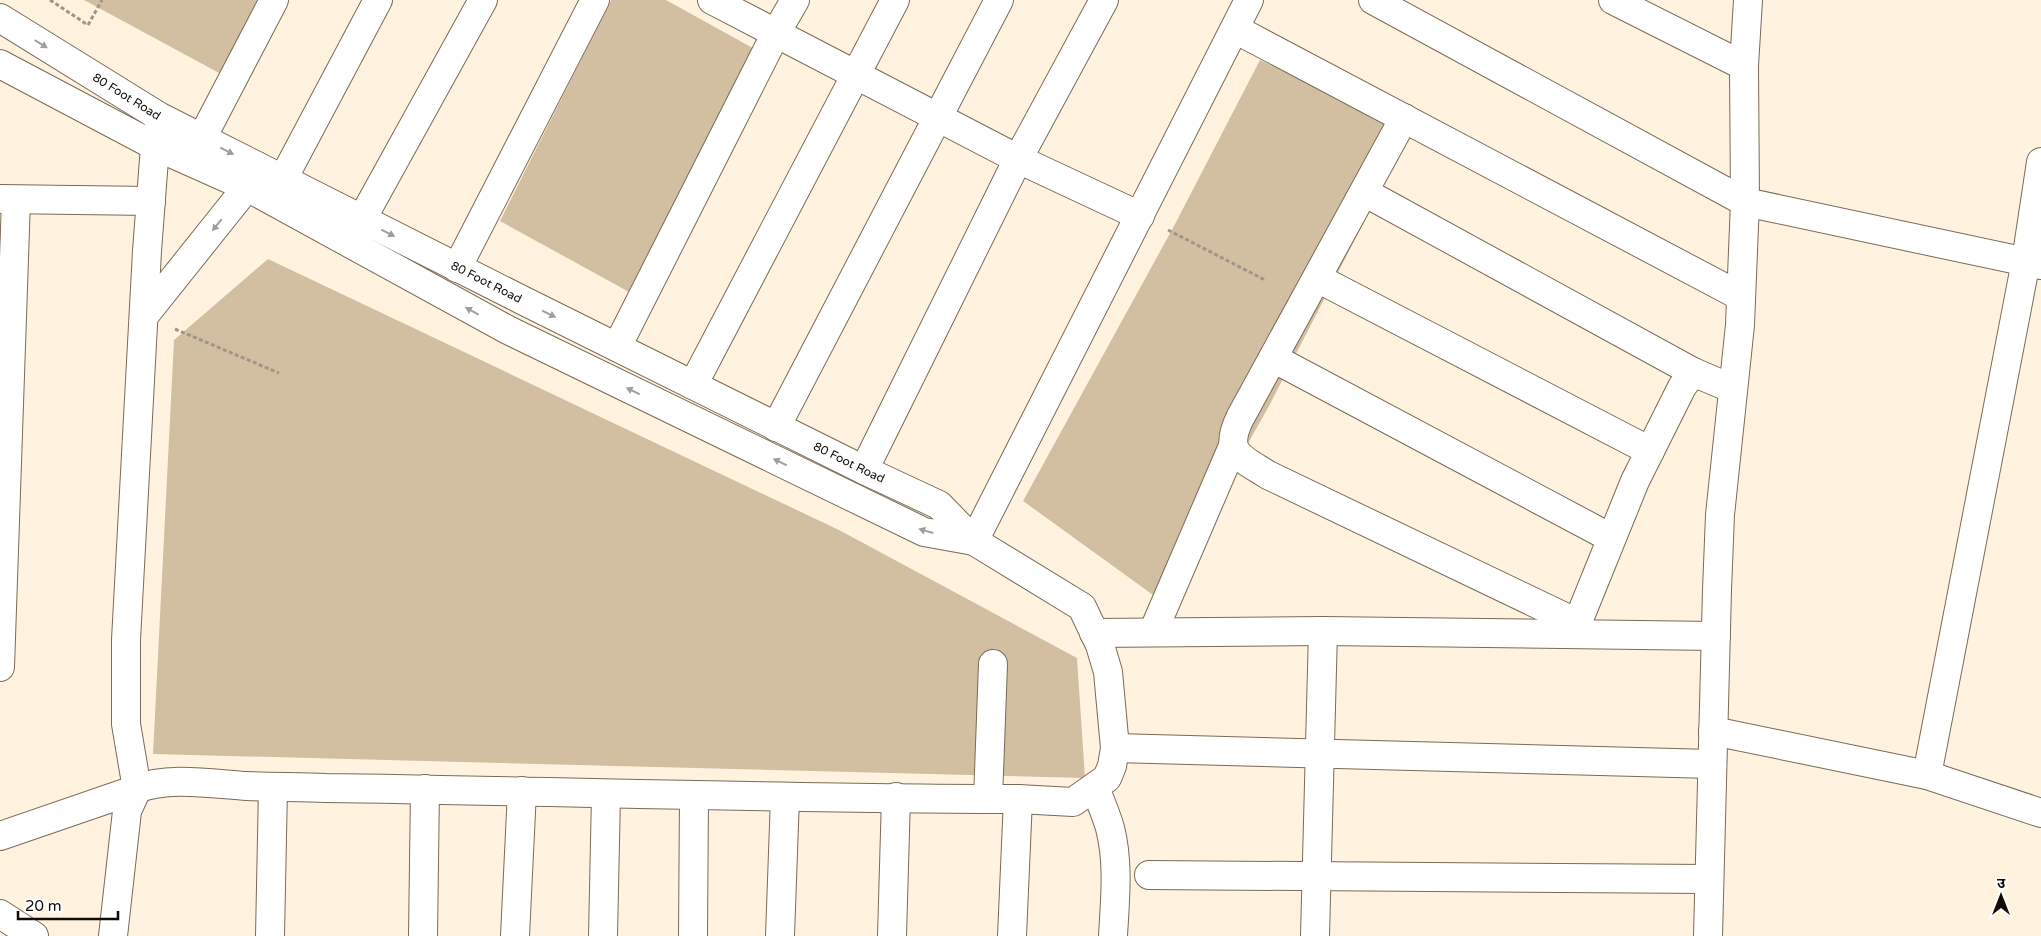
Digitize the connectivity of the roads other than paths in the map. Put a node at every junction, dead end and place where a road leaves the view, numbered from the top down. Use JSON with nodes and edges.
{"nodes":[{"id":1,"x":274,"y":0,"type":"edge"},
{"id":2,"x":378,"y":0,"type":"edge"},
{"id":3,"x":483,"y":0,"type":"edge"},
{"id":4,"x":595,"y":0,"type":"edge"},
{"id":5,"x":712,"y":0,"type":"edge"},
{"id":6,"x":795,"y":0,"type":"edge"},
{"id":7,"x":895,"y":0,"type":"edge"},
{"id":8,"x":1000,"y":0,"type":"edge"},
{"id":9,"x":1104,"y":0,"type":"edge"},
{"id":10,"x":1249,"y":0,"type":"edge"},
{"id":11,"x":1373,"y":0,"type":"edge"},
{"id":12,"x":1612,"y":0,"type":"edge"},
{"id":13,"x":1748,"y":0,"type":"edge"},
{"id":14,"x":740,"y":6,"type":"edge"},
{"id":15,"x":0,"y":18,"type":"edge"},
{"id":16,"x":1235,"y":29,"type":"junction"},
{"id":17,"x":776,"y":33,"type":"junction"},
{"id":18,"x":0,"y":64,"type":"edge"},
{"id":19,"x":1744,"y":66,"type":"junction"},
{"id":20,"x":856,"y":74,"type":"junction"},
{"id":21,"x":160,"y":117,"type":"junction"},
{"id":22,"x":938,"y":118,"type":"junction"},
{"id":23,"x":1404,"y":118,"type":"junction"},
{"id":24,"x":202,"y":138,"type":"junction"},
{"id":25,"x":155,"y":146,"type":"junction"},
{"id":26,"x":1018,"y":159,"type":"junction"},
{"id":27,"x":2041,"y":162,"type":"edge"},
{"id":28,"x":252,"y":177,"type":"junction"},
{"id":29,"x":283,"y":179,"type":"junction"},
{"id":30,"x":1364,"y":192,"type":"junction"},
{"id":31,"x":8,"y":199,"type":"edge"},
{"id":32,"x":151,"y":201,"type":"junction"},
{"id":33,"x":1745,"y":202,"type":"junction"},
{"id":34,"x":1140,"y":216,"type":"junction"},
{"id":35,"x":362,"y":219,"type":"junction"},
{"id":36,"x":2034,"y":263,"type":"edge"},
{"id":37,"x":457,"y":268,"type":"junction"},
{"id":38,"x":1317,"y":278,"type":"junction"},
{"id":39,"x":1740,"y":296,"type":"junction"},
{"id":40,"x":522,"y":300,"type":"junction"},
{"id":41,"x":144,"y":316,"type":"junction"},
{"id":42,"x":508,"y":330,"type":"junction"},
{"id":43,"x":617,"y":347,"type":"junction"},
{"id":44,"x":1273,"y":358,"type":"junction"},
{"id":45,"x":1693,"y":372,"type":"junction"},
{"id":46,"x":694,"y":385,"type":"junction"},
{"id":47,"x":1733,"y":389,"type":"junction"},
{"id":48,"x":776,"y":427,"type":"junction"},
{"id":49,"x":1233,"y":446,"type":"junction"},
{"id":50,"x":1650,"y":451,"type":"junction"},
{"id":51,"x":864,"y":470,"type":"junction"},
{"id":52,"x":1611,"y":538,"type":"junction"},
{"id":53,"x":974,"y":541,"type":"junction"},
{"id":54,"x":1575,"y":628,"type":"junction"},
{"id":55,"x":1323,"y":631,"type":"junction"},
{"id":56,"x":1153,"y":632,"type":"junction"},
{"id":57,"x":1094,"y":633,"type":"junction"},
{"id":58,"x":1716,"y":636,"type":"junction"},
{"id":59,"x":993,"y":664,"type":"dead end"},
{"id":60,"x":0,"y":667,"type":"edge"},
{"id":61,"x":1713,"y":731,"type":"junction"},
{"id":62,"x":1114,"y":748,"type":"junction"},
{"id":63,"x":1319,"y":754,"type":"junction"},
{"id":64,"x":1712,"y":764,"type":"junction"},
{"id":65,"x":1927,"y":775,"type":"junction"},
{"id":66,"x":273,"y":787,"type":"junction"},
{"id":67,"x":1095,"y":788,"type":"junction"},
{"id":68,"x":137,"y":789,"type":"junction"},
{"id":69,"x":425,"y":789,"type":"junction"},
{"id":70,"x":522,"y":791,"type":"junction"},
{"id":71,"x":606,"y":794,"type":"junction"},
{"id":72,"x":694,"y":795,"type":"junction"},
{"id":73,"x":785,"y":797,"type":"junction"},
{"id":74,"x":896,"y":798,"type":"junction"},
{"id":75,"x":988,"y":798,"type":"junction"},
{"id":76,"x":1018,"y":798,"type":"junction"},
{"id":77,"x":2041,"y":813,"type":"edge"},
{"id":78,"x":0,"y":836,"type":"edge"},
{"id":79,"x":1149,"y":875,"type":"dead end"},
{"id":80,"x":1316,"y":876,"type":"junction"},
{"id":81,"x":1709,"y":879,"type":"junction"},
{"id":82,"x":0,"y":914,"type":"edge"},
{"id":83,"x":34,"y":936,"type":"edge"},
{"id":84,"x":113,"y":936,"type":"edge"},
{"id":85,"x":270,"y":936,"type":"edge"},
{"id":86,"x":423,"y":936,"type":"edge"},
{"id":87,"x":515,"y":936,"type":"edge"},
{"id":88,"x":603,"y":936,"type":"edge"},
{"id":89,"x":693,"y":936,"type":"edge"},
{"id":90,"x":780,"y":936,"type":"edge"},
{"id":91,"x":892,"y":936,"type":"edge"},
{"id":92,"x":1012,"y":936,"type":"edge"},
{"id":93,"x":1113,"y":936,"type":"edge"},
{"id":94,"x":1315,"y":936,"type":"edge"},
{"id":95,"x":1708,"y":936,"type":"edge"}],
"edges":[{"from":1,"to":24,"type":"street"},
{"from":2,"to":29,"type":"street"},
{"from":3,"to":35,"type":"street"},
{"from":4,"to":37,"type":"street"},
{"from":5,"to":14,"type":"street"},
{"from":6,"to":17,"type":"street"},
{"from":7,"to":20,"type":"street"},
{"from":8,"to":22,"type":"street"},
{"from":9,"to":26,"type":"street"},
{"from":10,"to":16,"type":"street"},
{"from":11,"to":33,"type":"street"},
{"from":12,"to":19,"type":"street"},
{"from":13,"to":19,"type":"street"},
{"from":14,"to":17,"type":"street"},
{"from":15,"to":21,"type":"street","name":"80 Foot Road","one_way":true},
{"from":16,"to":23,"type":"street"},
{"from":16,"to":34,"type":"street"},
{"from":17,"to":20,"type":"street"},
{"from":17,"to":43,"type":"street"},
{"from":18,"to":25,"type":"street","name":"80 Foot Road"},
{"from":19,"to":33,"type":"street"},
{"from":20,"to":22,"type":"street"},
{"from":20,"to":46,"type":"street"},
{"from":21,"to":24,"type":"street","name":"80 Foot Road"},
{"from":21,"to":25,"type":"street"},
{"from":22,"to":26,"type":"street"},
{"from":22,"to":48,"type":"street"},
{"from":23,"to":30,"type":"street"},
{"from":23,"to":39,"type":"street"},
{"from":24,"to":28,"type":"street","name":"80 Foot Road","one_way":true},
{"from":25,"to":28,"type":"street","name":"80 Foot Road"},
{"from":25,"to":32,"type":"street"},
{"from":26,"to":34,"type":"street"},
{"from":26,"to":51,"type":"street"},
{"from":27,"to":36,"type":"street"},
{"from":28,"to":29,"type":"street","name":"80 Foot Road"},
{"from":28,"to":41,"type":"street","one_way":true},
{"from":42,"to":28,"type":"street","name":"80 Foot Road","one_way":true},
{"from":29,"to":35,"type":"street","name":"80 Foot Road"},
{"from":30,"to":38,"type":"street"},
{"from":30,"to":45,"type":"street"},
{"from":31,"to":32,"type":"street"},
{"from":31,"to":60,"type":"street"},
{"from":32,"to":41,"type":"street"},
{"from":33,"to":36,"type":"street"},
{"from":33,"to":39,"type":"street"},
{"from":34,"to":53,"type":"street"},
{"from":35,"to":37,"type":"street","name":"80 Foot Road","one_way":true},
{"from":36,"to":65,"type":"street"},
{"from":37,"to":40,"type":"street","name":"80 Foot Road"},
{"from":38,"to":44,"type":"street"},
{"from":38,"to":50,"type":"street"},
{"from":39,"to":47,"type":"street"},
{"from":40,"to":42,"type":"street"},
{"from":40,"to":43,"type":"street","name":"80 Foot Road","one_way":true},
{"from":41,"to":68,"type":"street"},
{"from":53,"to":42,"type":"street","name":"80 Foot Road","one_way":true},
{"from":43,"to":46,"type":"street","name":"80 Foot Road"},
{"from":44,"to":49,"type":"street"},
{"from":44,"to":52,"type":"street"},
{"from":45,"to":47,"type":"street"},
{"from":45,"to":50,"type":"street"},
{"from":46,"to":48,"type":"street","name":"80 Foot Road"},
{"from":47,"to":58,"type":"street"},
{"from":48,"to":51,"type":"street","name":"80 Foot Road"},
{"from":49,"to":54,"type":"street"},
{"from":49,"to":56,"type":"street"},
{"from":50,"to":52,"type":"street"},
{"from":51,"to":53,"type":"street","name":"80 Foot Road"},
{"from":52,"to":54,"type":"street"},
{"from":53,"to":57,"type":"street","name":"80 Foot Road"},
{"from":54,"to":55,"type":"street"},
{"from":54,"to":58,"type":"street"},
{"from":55,"to":56,"type":"street"},
{"from":55,"to":63,"type":"street"},
{"from":56,"to":57,"type":"street"},
{"from":57,"to":62,"type":"street"},
{"from":58,"to":61,"type":"street"},
{"from":59,"to":75,"type":"street"},
{"from":61,"to":64,"type":"street"},
{"from":61,"to":65,"type":"street"},
{"from":62,"to":63,"type":"street"},
{"from":62,"to":67,"type":"street"},
{"from":63,"to":64,"type":"street"},
{"from":63,"to":80,"type":"street"},
{"from":64,"to":81,"type":"street"},
{"from":65,"to":77,"type":"street"},
{"from":66,"to":68,"type":"street"},
{"from":66,"to":69,"type":"street"},
{"from":66,"to":85,"type":"street"},
{"from":67,"to":76,"type":"street"},
{"from":67,"to":93,"type":"street"},
{"from":68,"to":78,"type":"street"},
{"from":68,"to":84,"type":"street"},
{"from":69,"to":70,"type":"street"},
{"from":69,"to":86,"type":"street"},
{"from":70,"to":71,"type":"street"},
{"from":70,"to":87,"type":"street"},
{"from":71,"to":72,"type":"street"},
{"from":71,"to":88,"type":"street"},
{"from":72,"to":73,"type":"street"},
{"from":72,"to":89,"type":"street"},
{"from":73,"to":74,"type":"street"},
{"from":73,"to":90,"type":"street"},
{"from":74,"to":75,"type":"street"},
{"from":74,"to":91,"type":"street"},
{"from":75,"to":76,"type":"street"},
{"from":76,"to":92,"type":"street"},
{"from":79,"to":80,"type":"street"},
{"from":80,"to":81,"type":"street"},
{"from":80,"to":94,"type":"street"},
{"from":81,"to":95,"type":"street"},
{"from":82,"to":83,"type":"street"}]}
